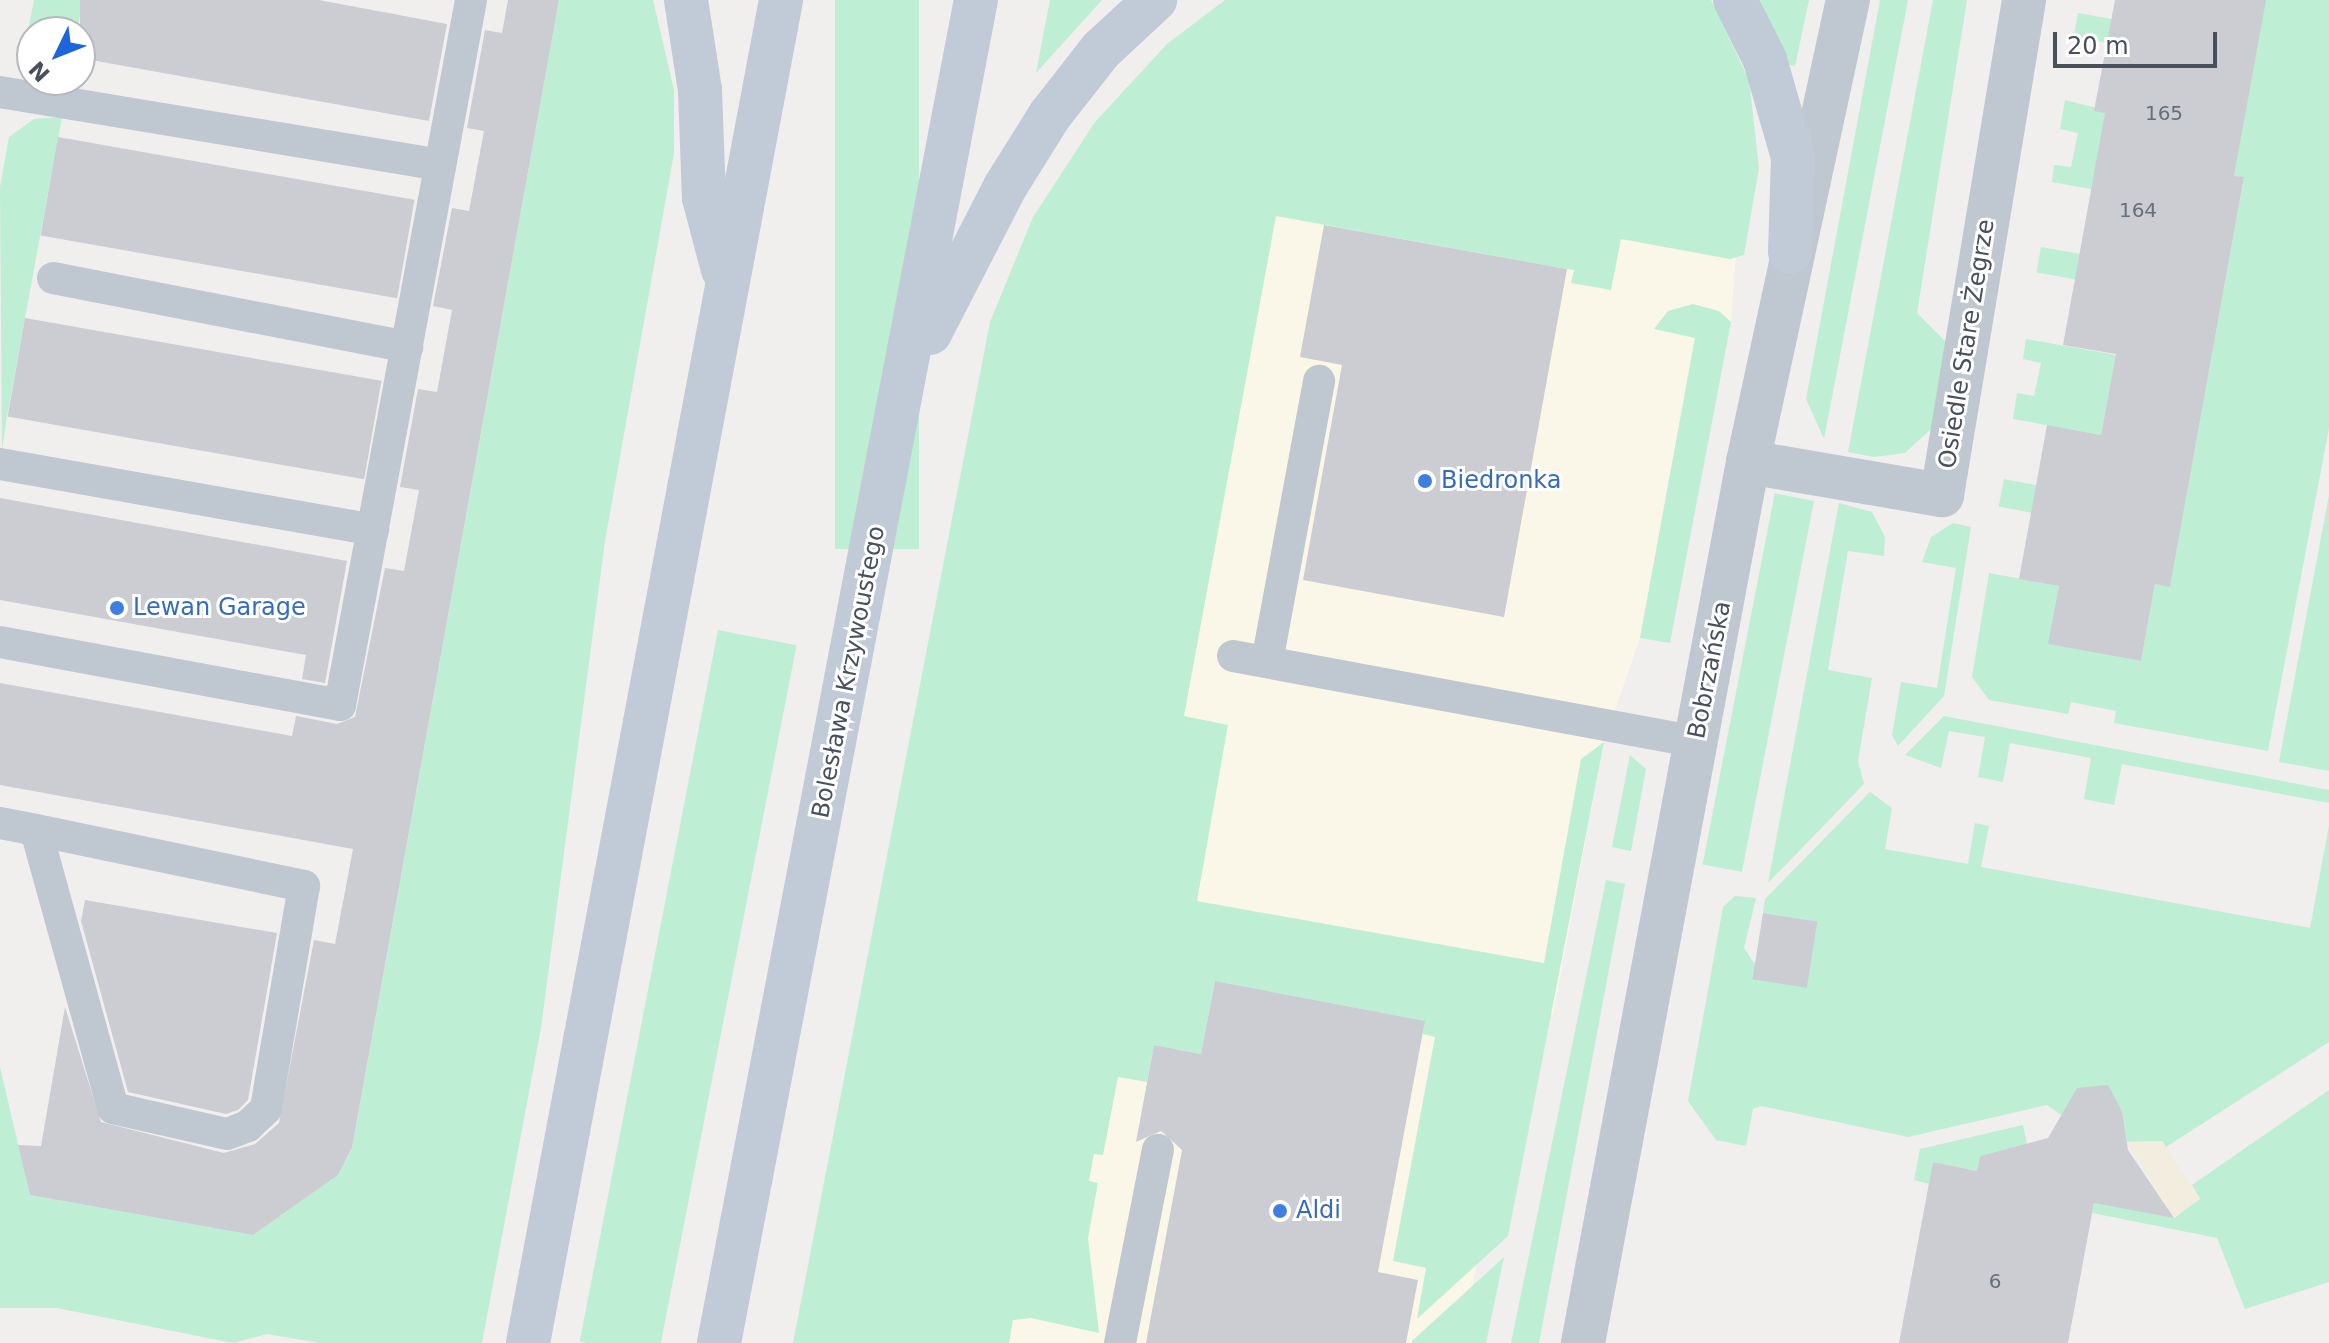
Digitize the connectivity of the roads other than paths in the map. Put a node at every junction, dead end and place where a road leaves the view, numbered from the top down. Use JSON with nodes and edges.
{"nodes":[{"id":1,"x":471,"y":0,"type":"edge"},
{"id":2,"x":686,"y":0,"type":"edge"},
{"id":3,"x":781,"y":0,"type":"edge"},
{"id":4,"x":976,"y":0,"type":"edge"},
{"id":5,"x":1155,"y":0,"type":"edge"},
{"id":6,"x":1735,"y":0,"type":"edge"},
{"id":7,"x":1848,"y":0,"type":"edge"},
{"id":8,"x":2024,"y":0,"type":"edge"},
{"id":9,"x":0,"y":92,"type":"edge"},
{"id":10,"x":440,"y":165,"type":"junction"},
{"id":11,"x":1790,"y":252,"type":"junction"},
{"id":12,"x":53,"y":278,"type":"dead end"},
{"id":13,"x":726,"y":282,"type":"junction"},
{"id":14,"x":407,"y":347,"type":"junction"},
{"id":15,"x":1319,"y":381,"type":"dead end"},
{"id":16,"x":896,"y":426,"type":"junction"},
{"id":17,"x":1748,"y":462,"type":"junction"},
{"id":18,"x":0,"y":464,"type":"edge"},
{"id":19,"x":373,"y":530,"type":"junction"},
{"id":20,"x":0,"y":642,"type":"edge"},
{"id":21,"x":1233,"y":656,"type":"dead end"},
{"id":22,"x":1267,"y":662,"type":"junction"},
{"id":23,"x":1696,"y":742,"type":"junction"},
{"id":24,"x":0,"y":823,"type":"edge"},
{"id":25,"x":36,"y":830,"type":"junction"},
{"id":26,"x":1158,"y":1150,"type":"dead end"},
{"id":27,"x":528,"y":1343,"type":"edge"},
{"id":28,"x":719,"y":1343,"type":"edge"},
{"id":29,"x":1120,"y":1343,"type":"edge"},
{"id":30,"x":1583,"y":1343,"type":"edge"}],
"edges":[{"from":1,"to":10,"type":"lane"},
{"from":2,"to":13,"type":"main road"},
{"from":3,"to":13,"type":"main road"},
{"from":4,"to":16,"type":"main road","name":"Bolesława Krzywoustego"},
{"from":5,"to":16,"type":"main road"},
{"from":6,"to":11,"type":"main road"},
{"from":7,"to":11,"type":"street","name":"Bobrzańska"},
{"from":8,"to":17,"type":"street","name":"Osiedle Stare Żegrze"},
{"from":9,"to":10,"type":"lane"},
{"from":10,"to":14,"type":"lane"},
{"from":11,"to":17,"type":"street","name":"Bobrzańska"},
{"from":12,"to":14,"type":"lane"},
{"from":13,"to":27,"type":"main road"},
{"from":14,"to":19,"type":"lane"},
{"from":15,"to":22,"type":"lane"},
{"from":16,"to":28,"type":"main road","name":"Bolesława Krzywoustego"},
{"from":17,"to":23,"type":"street","name":"Bobrzańska"},
{"from":18,"to":19,"type":"lane"},
{"from":19,"to":20,"type":"lane"},
{"from":21,"to":22,"type":"lane"},
{"from":22,"to":23,"type":"lane"},
{"from":23,"to":30,"type":"street","name":"Bobrzańska"},
{"from":24,"to":25,"type":"lane"},
{"from":25,"to":25,"type":"lane"},
{"from":26,"to":29,"type":"lane"}]}
